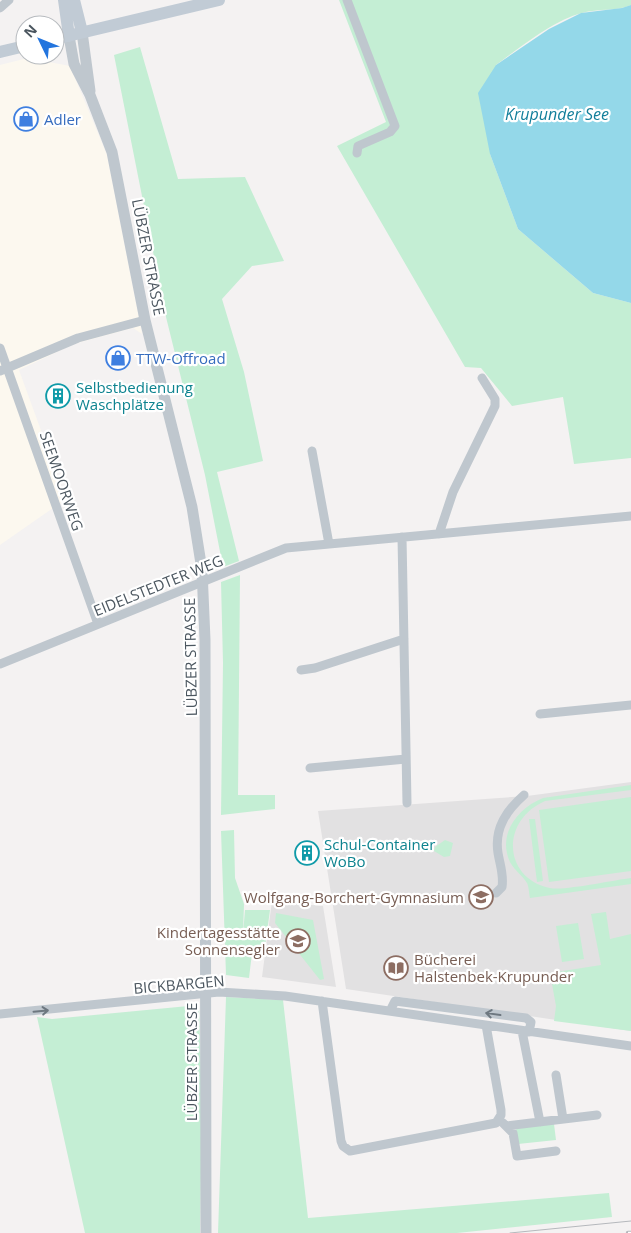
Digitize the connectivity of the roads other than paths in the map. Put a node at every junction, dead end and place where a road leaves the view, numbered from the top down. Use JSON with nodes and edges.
{"nodes":[{"id":1,"x":9,"y":0,"type":"edge"},
{"id":2,"x":64,"y":0,"type":"edge"},
{"id":3,"x":74,"y":0,"type":"edge"},
{"id":4,"x":219,"y":0,"type":"edge"},
{"id":5,"x":347,"y":0,"type":"edge"},
{"id":6,"x":0,"y":8,"type":"edge"},
{"id":7,"x":82,"y":32,"type":"junction"},
{"id":8,"x":69,"y":36,"type":"junction"},
{"id":9,"x":65,"y":37,"type":"edge"},
{"id":10,"x":15,"y":48,"type":"edge"},
{"id":11,"x":0,"y":52,"type":"edge"},
{"id":12,"x":90,"y":95,"type":"junction"},
{"id":13,"x":357,"y":153,"type":"dead end"},
{"id":14,"x":146,"y":320,"type":"junction"},
{"id":15,"x":0,"y":348,"type":"edge"},
{"id":16,"x":4,"y":369,"type":"edge"},
{"id":17,"x":482,"y":378,"type":"dead end"},
{"id":18,"x":312,"y":451,"type":"dead end"},
{"id":19,"x":631,"y":516,"type":"edge"},
{"id":20,"x":439,"y":534,"type":"junction"},
{"id":21,"x":402,"y":537,"type":"junction"},
{"id":22,"x":329,"y":544,"type":"junction"},
{"id":23,"x":203,"y":583,"type":"junction"},
{"id":24,"x":98,"y":624,"type":"junction"},
{"id":25,"x":404,"y":639,"type":"junction"},
{"id":26,"x":0,"y":664,"type":"edge"},
{"id":27,"x":301,"y":670,"type":"dead end"},
{"id":28,"x":631,"y":705,"type":"edge"},
{"id":29,"x":540,"y":714,"type":"dead end"},
{"id":30,"x":406,"y":759,"type":"junction"},
{"id":31,"x":310,"y":768,"type":"dead end"},
{"id":32,"x":524,"y":796,"type":"dead end"},
{"id":33,"x":407,"y":803,"type":"dead end"},
{"id":34,"x":496,"y":893,"type":"dead end"},
{"id":35,"x":206,"y":994,"type":"junction"},
{"id":36,"x":322,"y":1001,"type":"junction"},
{"id":37,"x":390,"y":1011,"type":"junction"},
{"id":38,"x":0,"y":1014,"type":"edge"},
{"id":39,"x":486,"y":1025,"type":"junction"},
{"id":40,"x":526,"y":1031,"type":"junction"},
{"id":41,"x":631,"y":1046,"type":"edge"},
{"id":42,"x":556,"y":1075,"type":"dead end"},
{"id":43,"x":598,"y":1115,"type":"dead end"},
{"id":44,"x":563,"y":1119,"type":"junction"},
{"id":45,"x":540,"y":1122,"type":"junction"},
{"id":46,"x":503,"y":1123,"type":"junction"},
{"id":47,"x":556,"y":1151,"type":"dead end"},
{"id":48,"x":206,"y":1233,"type":"edge"}],
"edges":[{"from":1,"to":6,"type":"street"},
{"from":2,"to":8,"type":"main road"},
{"from":3,"to":7,"type":"main road"},
{"from":4,"to":7,"type":"main road"},
{"from":5,"to":13,"type":"street"},
{"from":7,"to":8,"type":"main road"},
{"from":7,"to":12,"type":"street","name":"LÜBZER STRASSE"},
{"from":8,"to":9,"type":"main road"},
{"from":8,"to":12,"type":"street","name":"LÜBZER STRASSE"},
{"from":10,"to":11,"type":"main road"},
{"from":12,"to":14,"type":"street","name":"LÜBZER STRASSE"},
{"from":14,"to":16,"type":"street"},
{"from":14,"to":23,"type":"street","name":"LÜBZER STRASSE"},
{"from":15,"to":16,"type":"street","name":"SEEMOORWEG"},
{"from":16,"to":24,"type":"street","name":"SEEMOORWEG"},
{"from":17,"to":20,"type":"street"},
{"from":18,"to":22,"type":"street"},
{"from":19,"to":20,"type":"street","name":"EIDELSTEDTER WEG"},
{"from":20,"to":21,"type":"street","name":"EIDELSTEDTER WEG"},
{"from":21,"to":22,"type":"street","name":"EIDELSTEDTER WEG"},
{"from":21,"to":25,"type":"street"},
{"from":22,"to":23,"type":"street","name":"EIDELSTEDTER WEG"},
{"from":23,"to":24,"type":"street","name":"EIDELSTEDTER WEG"},
{"from":23,"to":35,"type":"street","name":"LÜBZER STRASSE"},
{"from":24,"to":26,"type":"street","name":"EIDELSTEDTER WEG"},
{"from":25,"to":27,"type":"street"},
{"from":25,"to":30,"type":"street"},
{"from":28,"to":29,"type":"street"},
{"from":30,"to":31,"type":"street"},
{"from":30,"to":33,"type":"street"},
{"from":32,"to":34,"type":"street"},
{"from":35,"to":36,"type":"street","name":"BICKBARGEN"},
{"from":38,"to":35,"type":"street","name":"BICKBARGEN","one_way":true},
{"from":35,"to":48,"type":"street","name":"LÜBZER STRASSE"},
{"from":36,"to":37,"type":"street","name":"BICKBARGEN"},
{"from":36,"to":46,"type":"street"},
{"from":37,"to":39,"type":"street","name":"BICKBARGEN"},
{"from":40,"to":37,"type":"street","one_way":true},
{"from":39,"to":40,"type":"street","name":"BICKBARGEN"},
{"from":39,"to":46,"type":"street"},
{"from":40,"to":41,"type":"street","name":"BICKBARGEN"},
{"from":40,"to":45,"type":"street"},
{"from":42,"to":44,"type":"street"},
{"from":43,"to":44,"type":"street"},
{"from":44,"to":45,"type":"street"},
{"from":45,"to":46,"type":"street"},
{"from":46,"to":47,"type":"street"}]}
